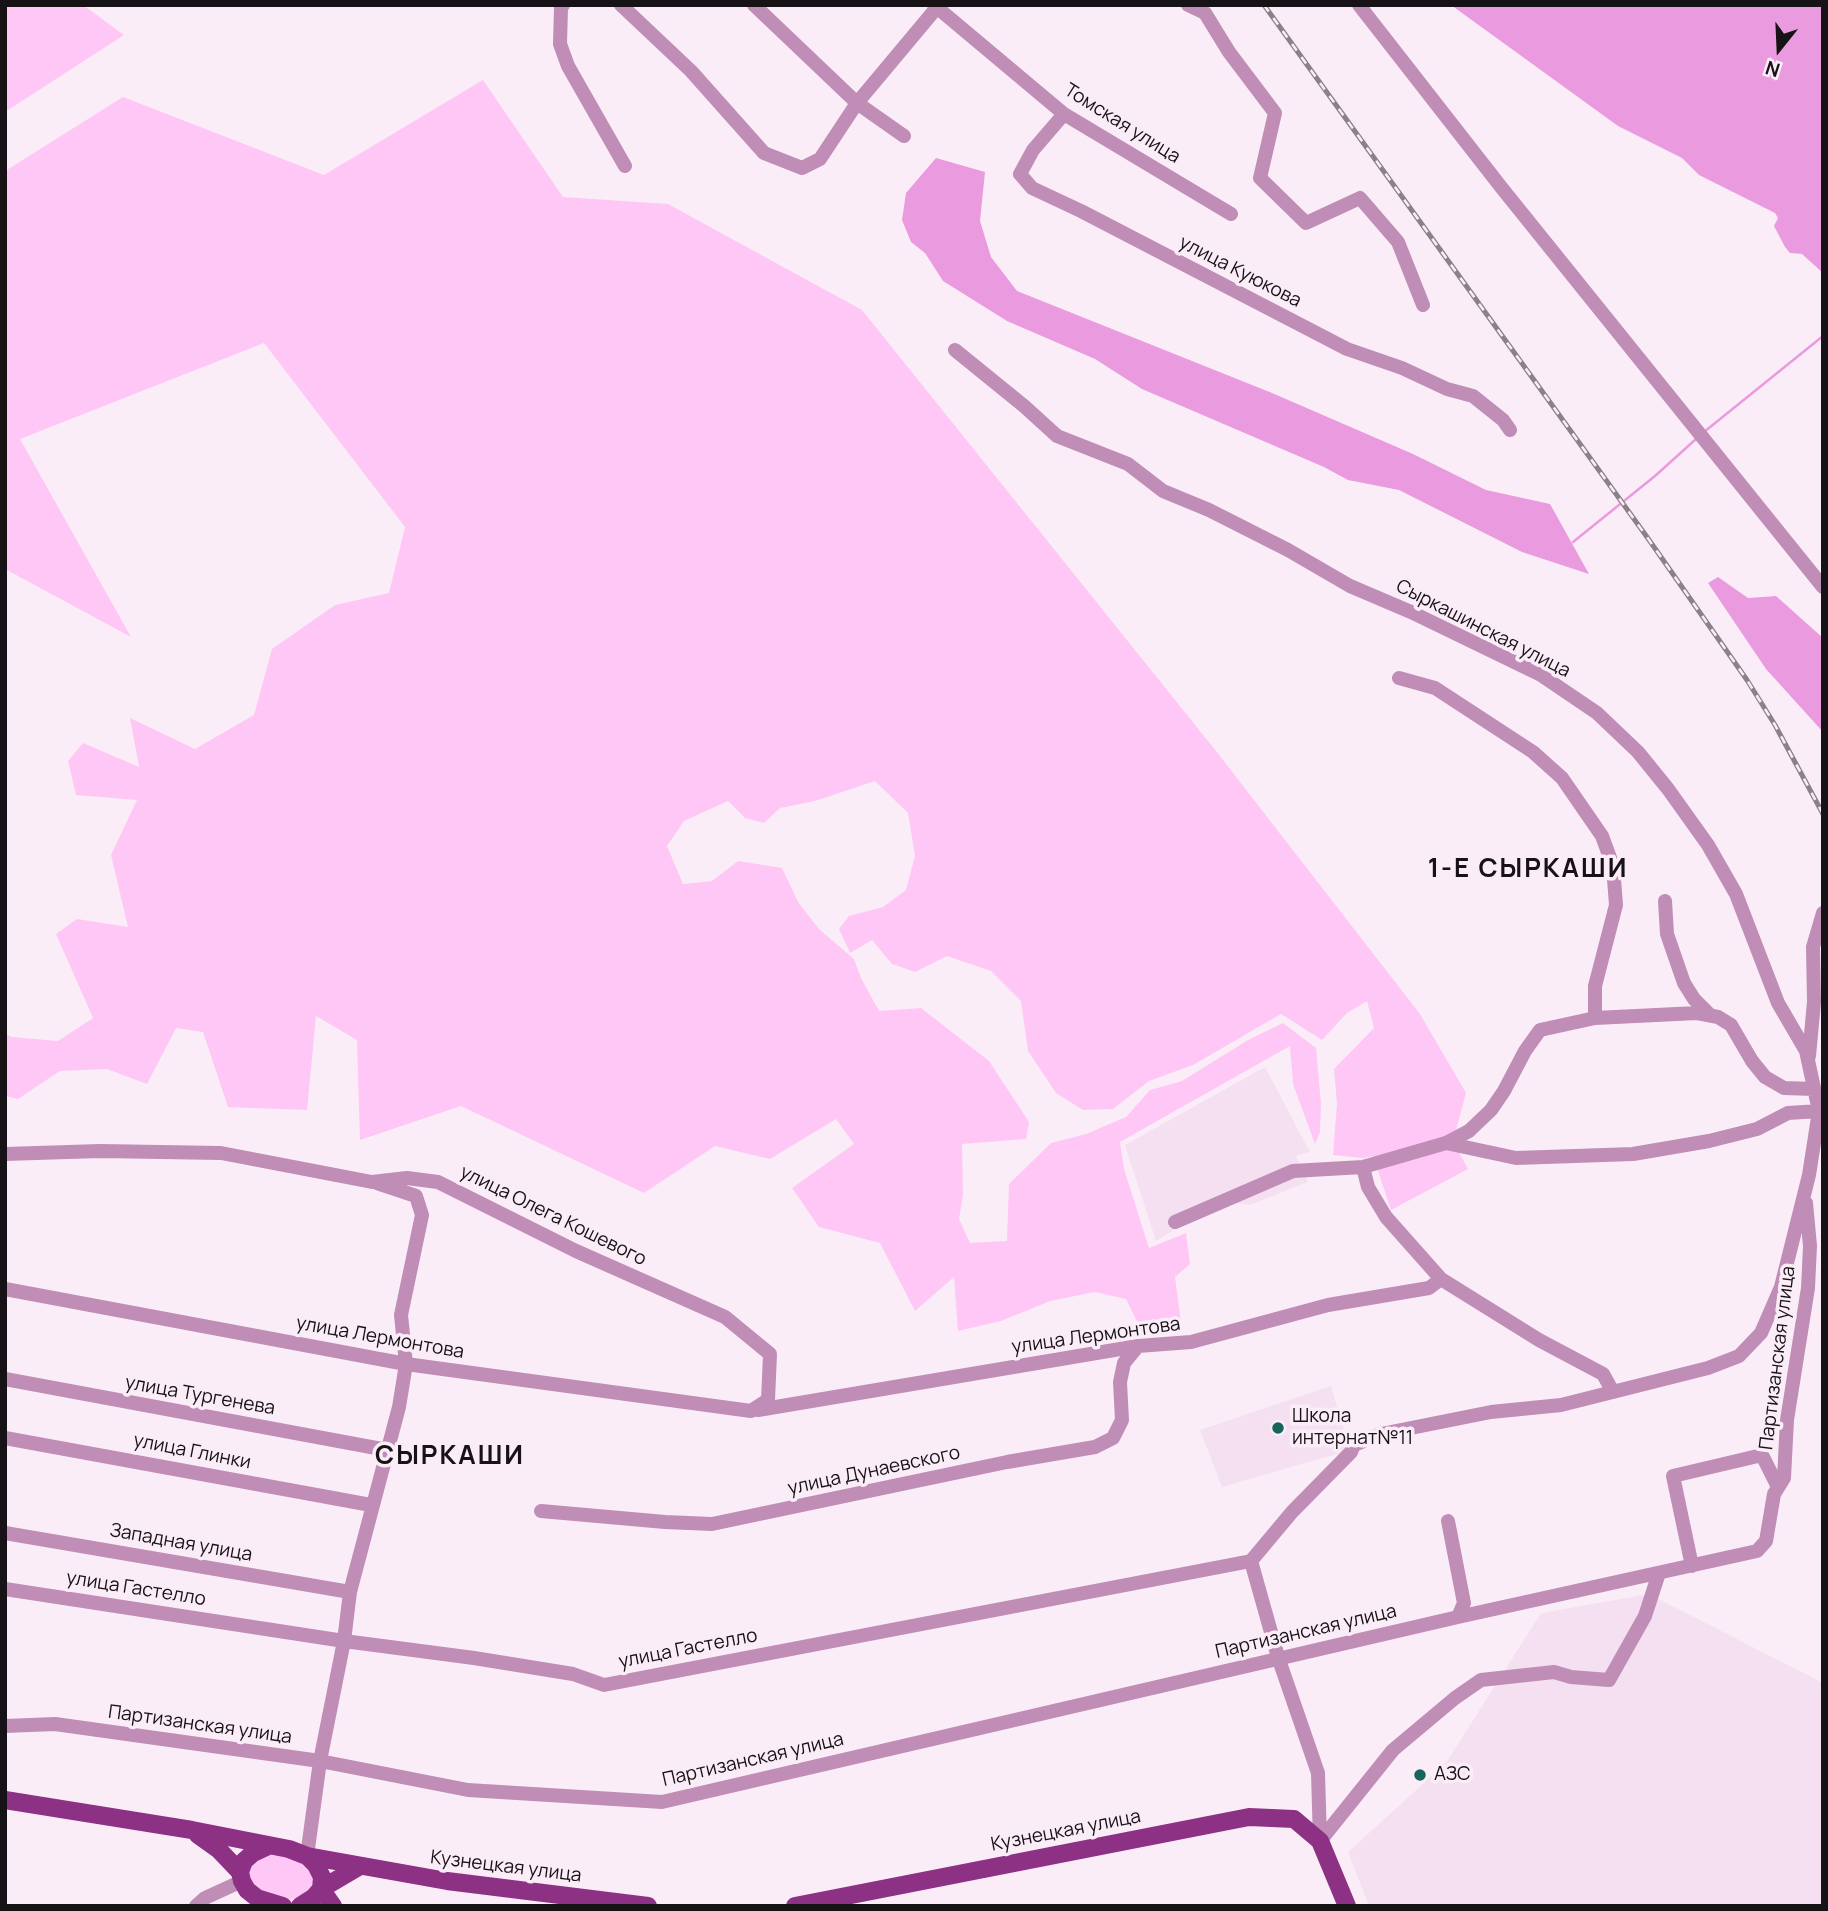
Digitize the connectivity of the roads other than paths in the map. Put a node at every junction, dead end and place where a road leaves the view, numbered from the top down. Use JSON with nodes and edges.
{"nodes":[{"id":1,"x":563,"y":5,"type":"edge"},
{"id":2,"x":621,"y":5,"type":"edge"},
{"id":3,"x":754,"y":5,"type":"edge"},
{"id":4,"x":1188,"y":5,"type":"edge"},
{"id":5,"x":1359,"y":5,"type":"edge"},
{"id":6,"x":937,"y":6,"type":"edge"},
{"id":7,"x":857,"y":103,"type":"junction"},
{"id":8,"x":1064,"y":114,"type":"junction"},
{"id":9,"x":904,"y":136,"type":"dead end"},
{"id":10,"x":625,"y":166,"type":"dead end"},
{"id":11,"x":1231,"y":214,"type":"dead end"},
{"id":12,"x":1423,"y":305,"type":"dead end"},
{"id":13,"x":955,"y":350,"type":"dead end"},
{"id":14,"x":1510,"y":430,"type":"dead end"},
{"id":15,"x":1823,"y":587,"type":"edge"},
{"id":16,"x":1399,"y":678,"type":"dead end"},
{"id":17,"x":1665,"y":901,"type":"dead end"},
{"id":18,"x":1823,"y":913,"type":"edge"},
{"id":19,"x":1711,"y":1016,"type":"junction"},
{"id":20,"x":1595,"y":1018,"type":"junction"},
{"id":21,"x":1809,"y":1064,"type":"junction"},
{"id":22,"x":1814,"y":1089,"type":"junction"},
{"id":23,"x":1821,"y":1111,"type":"edge"},
{"id":24,"x":1446,"y":1143,"type":"junction"},
{"id":25,"x":5,"y":1154,"type":"edge"},
{"id":26,"x":1363,"y":1167,"type":"junction"},
{"id":27,"x":372,"y":1182,"type":"junction"},
{"id":28,"x":1805,"y":1193,"type":"junction"},
{"id":29,"x":1174,"y":1222,"type":"dead end"},
{"id":30,"x":1441,"y":1279,"type":"junction"},
{"id":31,"x":5,"y":1289,"type":"edge"},
{"id":32,"x":1138,"y":1346,"type":"junction"},
{"id":33,"x":406,"y":1364,"type":"junction"},
{"id":34,"x":5,"y":1379,"type":"edge"},
{"id":35,"x":1613,"y":1392,"type":"junction"},
{"id":36,"x":751,"y":1411,"type":"junction"},
{"id":37,"x":5,"y":1438,"type":"edge"},
{"id":38,"x":387,"y":1450,"type":"junction"},
{"id":39,"x":1779,"y":1487,"type":"junction"},
{"id":40,"x":371,"y":1505,"type":"junction"},
{"id":41,"x":541,"y":1511,"type":"dead end"},
{"id":42,"x":1448,"y":1521,"type":"dead end"},
{"id":43,"x":5,"y":1533,"type":"edge"},
{"id":44,"x":1251,"y":1561,"type":"junction"},
{"id":45,"x":1692,"y":1566,"type":"junction"},
{"id":46,"x":1659,"y":1573,"type":"junction"},
{"id":47,"x":5,"y":1589,"type":"edge"},
{"id":48,"x":350,"y":1592,"type":"junction"},
{"id":49,"x":1458,"y":1617,"type":"junction"},
{"id":50,"x":344,"y":1641,"type":"junction"},
{"id":51,"x":1278,"y":1657,"type":"junction"},
{"id":52,"x":5,"y":1726,"type":"edge"},
{"id":53,"x":320,"y":1761,"type":"junction"},
{"id":54,"x":5,"y":1800,"type":"edge"},
{"id":55,"x":192,"y":1830,"type":"junction"},
{"id":56,"x":268,"y":1846,"type":"junction"},
{"id":57,"x":1324,"y":1849,"type":"junction"},
{"id":58,"x":307,"y":1856,"type":"junction"},
{"id":59,"x":360,"y":1866,"type":"junction"},
{"id":60,"x":241,"y":1877,"type":"junction"},
{"id":61,"x":321,"y":1889,"type":"junction"},
{"id":62,"x":196,"y":1906,"type":"edge"},
{"id":63,"x":283,"y":1906,"type":"edge"},
{"id":64,"x":300,"y":1906,"type":"edge"},
{"id":65,"x":333,"y":1906,"type":"edge"},
{"id":66,"x":648,"y":1906,"type":"edge"},
{"id":67,"x":795,"y":1906,"type":"edge"},
{"id":68,"x":1346,"y":1906,"type":"edge"}],
"edges":[{"from":1,"to":10,"type":"street"},
{"from":2,"to":7,"type":"street"},
{"from":3,"to":7,"type":"street"},
{"from":4,"to":12,"type":"street"},
{"from":5,"to":15,"type":"street"},
{"from":6,"to":7,"type":"street"},
{"from":6,"to":8,"type":"street","name":"Томская улица"},
{"from":7,"to":9,"type":"street"},
{"from":8,"to":11,"type":"street","name":"Томская улица"},
{"from":8,"to":14,"type":"street","name":"улица Куюкова"},
{"from":13,"to":21,"type":"street","name":"Сыркашинская улица"},
{"from":16,"to":20,"type":"street"},
{"from":17,"to":19,"type":"street"},
{"from":18,"to":21,"type":"street"},
{"from":19,"to":20,"type":"street"},
{"from":19,"to":22,"type":"street"},
{"from":20,"to":24,"type":"street"},
{"from":21,"to":22,"type":"street","name":"Сыркашинская улица"},
{"from":22,"to":23,"type":"street","name":"Сыркашинская улица"},
{"from":23,"to":24,"type":"street"},
{"from":23,"to":28,"type":"street"},
{"from":24,"to":26,"type":"street"},
{"from":25,"to":27,"type":"street","name":"улица Олега Кошевого"},
{"from":26,"to":29,"type":"street"},
{"from":26,"to":30,"type":"street"},
{"from":27,"to":33,"type":"street"},
{"from":27,"to":36,"type":"street","name":"улица Олега Кошевого"},
{"from":28,"to":35,"type":"street"},
{"from":28,"to":39,"type":"street","name":"Партизанская улица"},
{"from":30,"to":32,"type":"street","name":"улица Лермонтова"},
{"from":30,"to":35,"type":"street"},
{"from":31,"to":33,"type":"street","name":"улица Лермонтова"},
{"from":32,"to":36,"type":"street","name":"улица Лермонтова"},
{"from":32,"to":41,"type":"street","name":"улица Дунаевского"},
{"from":33,"to":36,"type":"street","name":"улица Лермонтова"},
{"from":33,"to":38,"type":"street"},
{"from":34,"to":38,"type":"street","name":"улица Тургенева"},
{"from":35,"to":44,"type":"street"},
{"from":37,"to":40,"type":"street","name":"улица Глинки"},
{"from":38,"to":40,"type":"street"},
{"from":39,"to":45,"type":"street","name":"Партизанская улица"},
{"from":39,"to":45,"type":"street"},
{"from":40,"to":48,"type":"street"},
{"from":42,"to":49,"type":"street"},
{"from":43,"to":48,"type":"street","name":"Западная улица"},
{"from":44,"to":50,"type":"street","name":"улица Гастелло"},
{"from":44,"to":51,"type":"street"},
{"from":45,"to":46,"type":"street","name":"Партизанская улица"},
{"from":46,"to":49,"type":"street","name":"Партизанская улица"},
{"from":46,"to":57,"type":"street"},
{"from":47,"to":50,"type":"street","name":"улица Гастелло"},
{"from":48,"to":50,"type":"street"},
{"from":49,"to":51,"type":"street","name":"Партизанская улица"},
{"from":50,"to":53,"type":"street"},
{"from":51,"to":53,"type":"street","name":"Партизанская улица"},
{"from":51,"to":57,"type":"street"},
{"from":52,"to":53,"type":"street","name":"Партизанская улица"},
{"from":53,"to":58,"type":"street"},
{"from":54,"to":55,"type":"main road"},
{"from":55,"to":56,"type":"main road"},
{"from":55,"to":60,"type":"main road"},
{"from":56,"to":58,"type":"main road","name":"Кузнецкая улица"},
{"from":56,"to":60,"type":"main road"},
{"from":57,"to":67,"type":"main road","name":"Кузнецкая улица"},
{"from":57,"to":68,"type":"main road"},
{"from":58,"to":59,"type":"main road","name":"Кузнецкая улица"},
{"from":58,"to":61,"type":"main road"},
{"from":59,"to":61,"type":"main road"},
{"from":59,"to":66,"type":"main road","name":"Кузнецкая улица"},
{"from":60,"to":62,"type":"street"},
{"from":60,"to":63,"type":"main road"},
{"from":61,"to":64,"type":"main road"},
{"from":61,"to":65,"type":"main road"}]}
